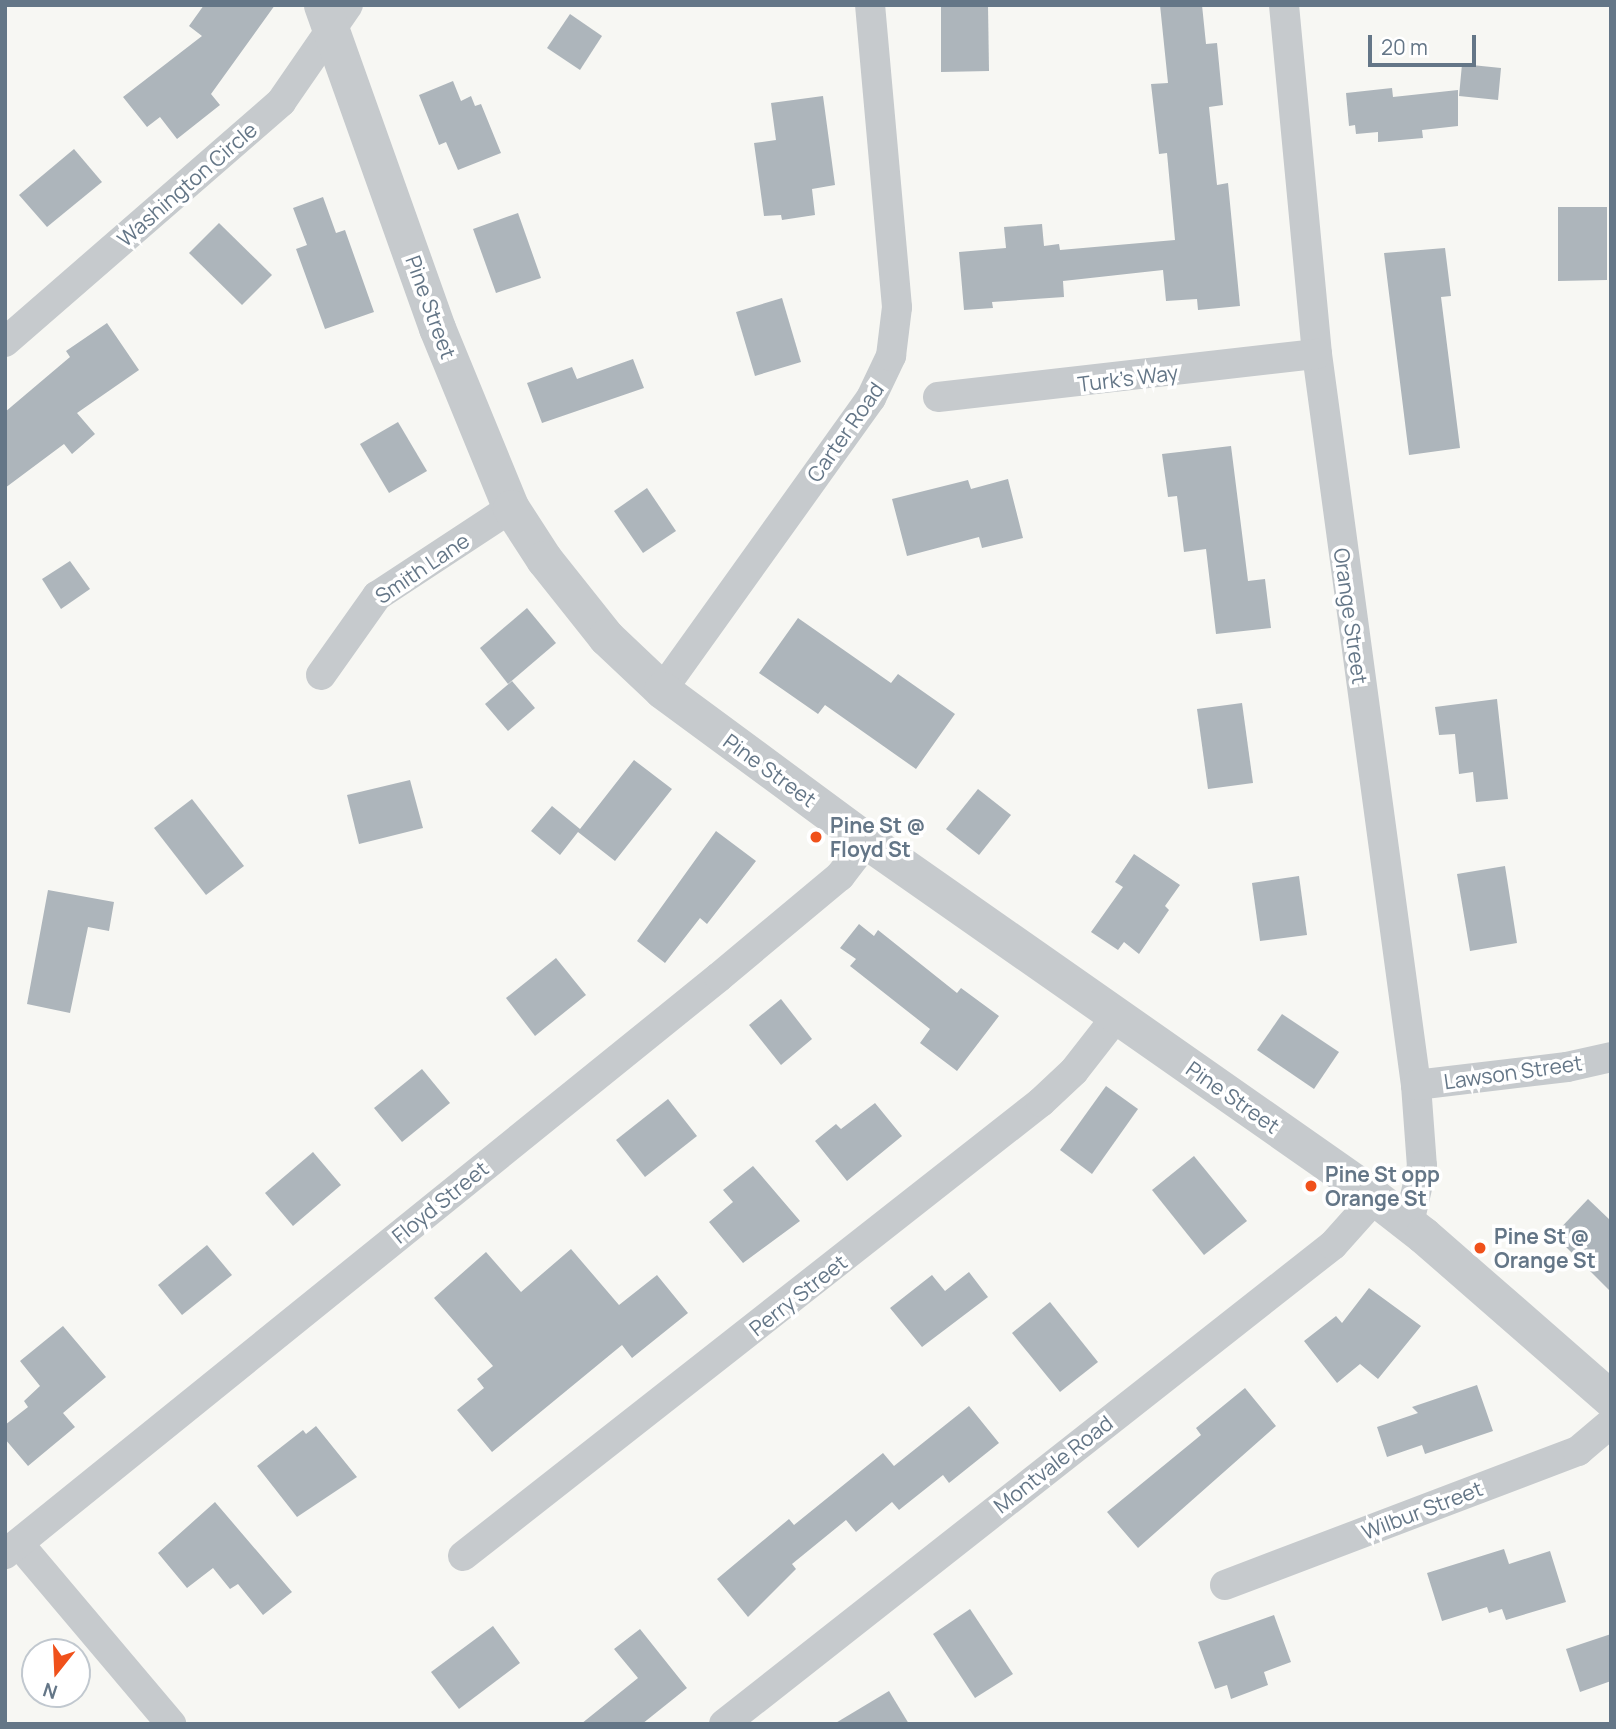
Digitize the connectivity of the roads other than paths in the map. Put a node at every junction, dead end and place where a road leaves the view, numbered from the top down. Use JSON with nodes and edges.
{"nodes":[{"id":1,"x":870,"y":5,"type":"edge"},
{"id":2,"x":1284,"y":5,"type":"edge"},
{"id":3,"x":335,"y":13,"type":"edge"},
{"id":4,"x":5,"y":342,"type":"edge"},
{"id":5,"x":1317,"y":354,"type":"junction"},
{"id":6,"x":938,"y":397,"type":"dead end"},
{"id":7,"x":511,"y":508,"type":"junction"},
{"id":8,"x":321,"y":674,"type":"dead end"},
{"id":9,"x":662,"y":690,"type":"junction"},
{"id":10,"x":867,"y":841,"type":"junction"},
{"id":11,"x":1117,"y":1016,"type":"junction"},
{"id":12,"x":1611,"y":1057,"type":"edge"},
{"id":13,"x":1416,"y":1085,"type":"junction"},
{"id":14,"x":1376,"y":1198,"type":"junction"},
{"id":15,"x":1409,"y":1223,"type":"junction"},
{"id":16,"x":1611,"y":1399,"type":"edge"},
{"id":17,"x":1611,"y":1423,"type":"edge"},
{"id":18,"x":12,"y":1549,"type":"edge"},
{"id":19,"x":463,"y":1556,"type":"dead end"},
{"id":20,"x":1225,"y":1585,"type":"dead end"},
{"id":21,"x":171,"y":1724,"type":"edge"},
{"id":22,"x":724,"y":1724,"type":"edge"}],
"edges":[{"from":1,"to":9,"type":"street","name":"Carter Road"},
{"from":2,"to":5,"type":"street","name":"Orange Street"},
{"from":3,"to":4,"type":"street","name":"Washington Circle"},
{"from":3,"to":7,"type":"street","name":"Pine Street"},
{"from":5,"to":6,"type":"street","name":"Turk's Way"},
{"from":5,"to":13,"type":"street","name":"Orange Street"},
{"from":7,"to":8,"type":"street","name":"Smith Lane"},
{"from":7,"to":9,"type":"street","name":"Pine Street"},
{"from":9,"to":10,"type":"street","name":"Pine Street"},
{"from":10,"to":11,"type":"street","name":"Pine Street"},
{"from":10,"to":18,"type":"street","name":"Floyd Street"},
{"from":11,"to":14,"type":"street","name":"Pine Street"},
{"from":11,"to":19,"type":"street","name":"Perry Street"},
{"from":12,"to":13,"type":"street","name":"Lawson Street"},
{"from":13,"to":15,"type":"street","name":"Orange Street"},
{"from":14,"to":15,"type":"street","name":"Pine Street"},
{"from":14,"to":22,"type":"street","name":"Montvale Road"},
{"from":15,"to":16,"type":"street","name":"Pine Street"},
{"from":17,"to":20,"type":"street","name":"Wilbur Street"},
{"from":18,"to":21,"type":"street"}]}
